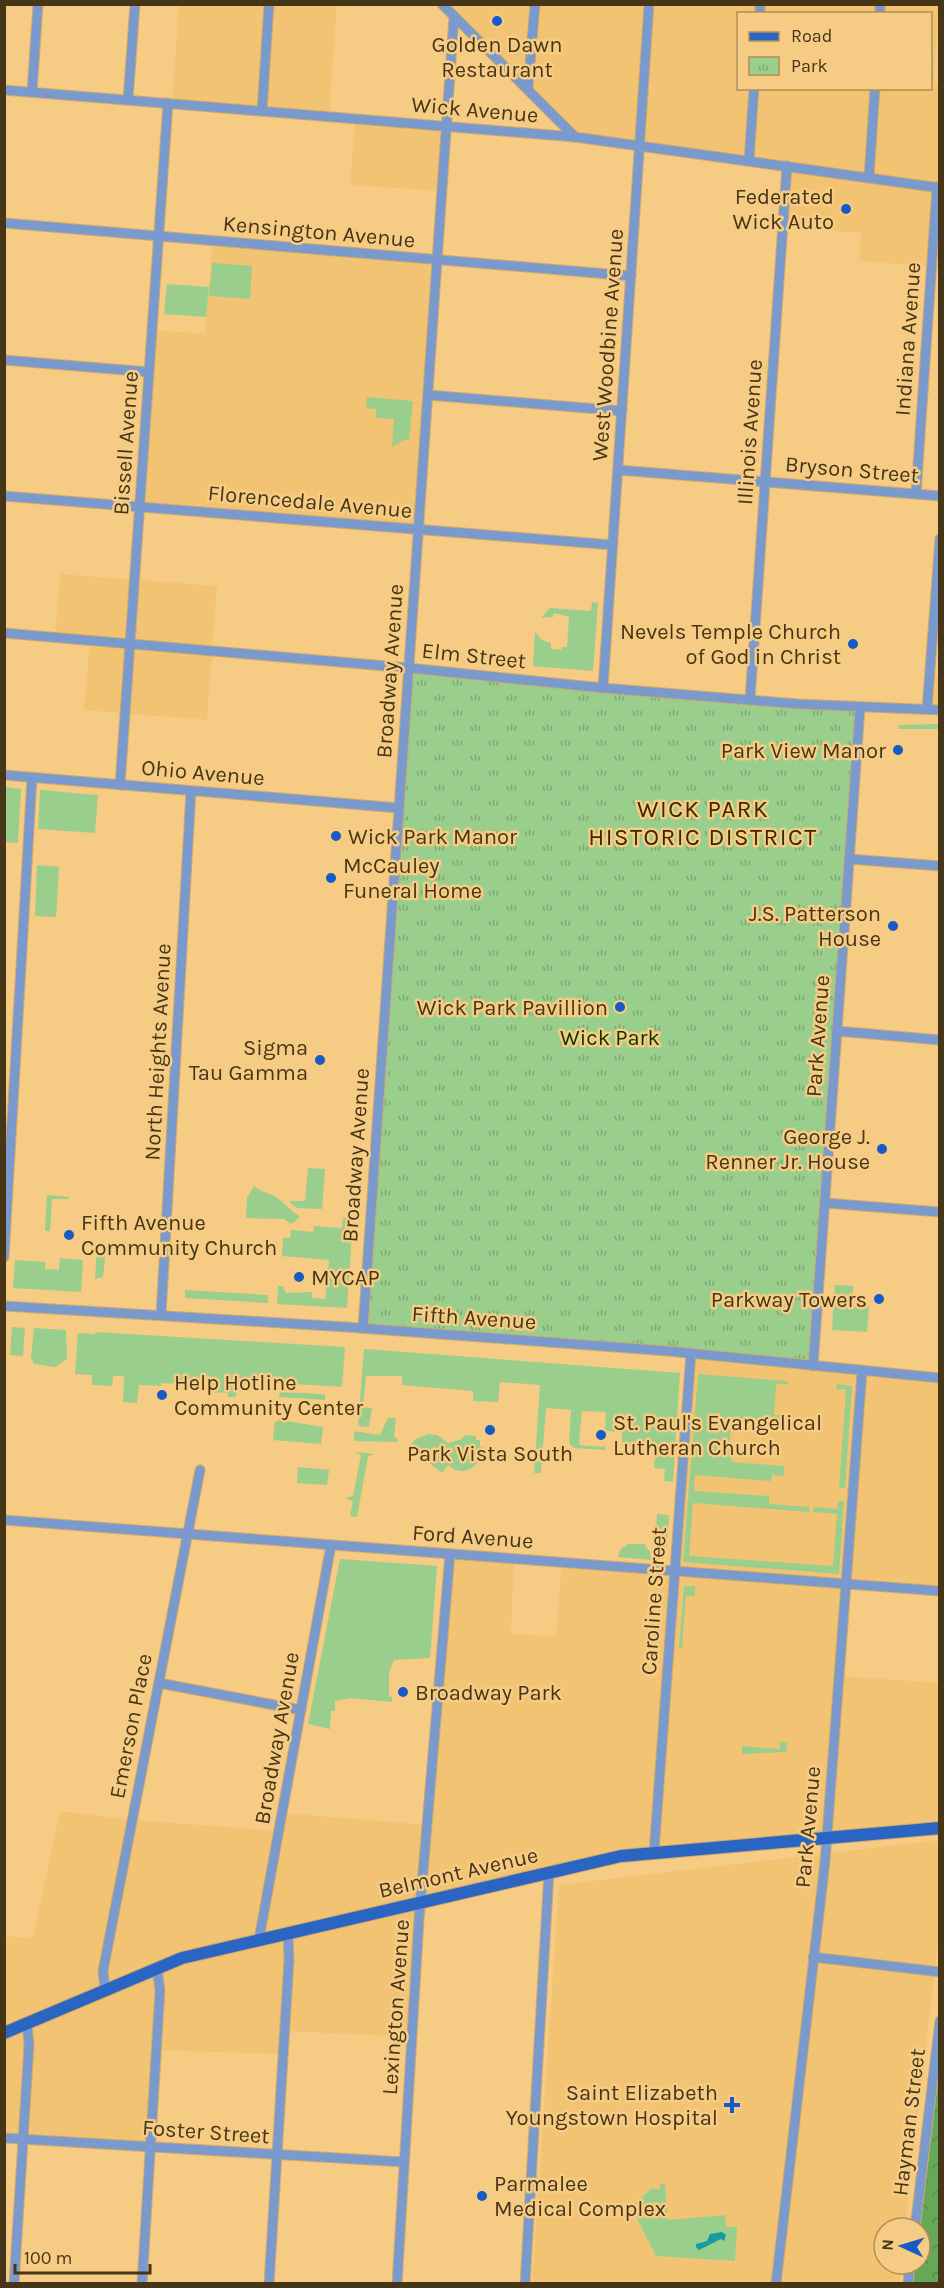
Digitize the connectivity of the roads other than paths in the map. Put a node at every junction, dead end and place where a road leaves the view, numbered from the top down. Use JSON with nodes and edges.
{"nodes":[{"id":1,"x":38,"y":4,"type":"edge"},
{"id":2,"x":135,"y":4,"type":"edge"},
{"id":3,"x":269,"y":4,"type":"edge"},
{"id":4,"x":442,"y":4,"type":"edge"},
{"id":5,"x":535,"y":4,"type":"edge"},
{"id":6,"x":649,"y":4,"type":"edge"},
{"id":7,"x":454,"y":16,"type":"junction"},
{"id":8,"x":528,"y":88,"type":"junction"},
{"id":9,"x":4,"y":90,"type":"edge"},
{"id":10,"x":754,"y":90,"type":"edge"},
{"id":11,"x":875,"y":90,"type":"edge"},
{"id":12,"x":32,"y":92,"type":"junction"},
{"id":13,"x":128,"y":100,"type":"junction"},
{"id":14,"x":168,"y":103,"type":"junction"},
{"id":15,"x":262,"y":111,"type":"junction"},
{"id":16,"x":447,"y":126,"type":"junction"},
{"id":17,"x":575,"y":137,"type":"junction"},
{"id":18,"x":639,"y":145,"type":"junction"},
{"id":19,"x":749,"y":160,"type":"junction"},
{"id":20,"x":788,"y":166,"type":"junction"},
{"id":21,"x":868,"y":177,"type":"junction"},
{"id":22,"x":938,"y":187,"type":"edge"},
{"id":23,"x":4,"y":223,"type":"edge"},
{"id":24,"x":159,"y":236,"type":"junction"},
{"id":25,"x":437,"y":260,"type":"junction"},
{"id":26,"x":631,"y":276,"type":"junction"},
{"id":27,"x":4,"y":360,"type":"edge"},
{"id":28,"x":149,"y":372,"type":"junction"},
{"id":29,"x":428,"y":395,"type":"junction"},
{"id":30,"x":622,"y":411,"type":"junction"},
{"id":31,"x":618,"y":470,"type":"junction"},
{"id":32,"x":765,"y":482,"type":"junction"},
{"id":33,"x":915,"y":494,"type":"junction"},
{"id":34,"x":4,"y":496,"type":"edge"},
{"id":35,"x":939,"y":496,"type":"edge"},
{"id":36,"x":139,"y":507,"type":"junction"},
{"id":37,"x":418,"y":530,"type":"junction"},
{"id":38,"x":939,"y":539,"type":"edge"},
{"id":39,"x":613,"y":545,"type":"junction"},
{"id":40,"x":4,"y":633,"type":"edge"},
{"id":41,"x":130,"y":643,"type":"junction"},
{"id":42,"x":409,"y":668,"type":"junction"},
{"id":43,"x":603,"y":688,"type":"junction"},
{"id":44,"x":750,"y":700,"type":"junction"},
{"id":45,"x":860,"y":708,"type":"junction"},
{"id":46,"x":927,"y":709,"type":"junction"},
{"id":47,"x":939,"y":710,"type":"edge"},
{"id":48,"x":4,"y":776,"type":"edge"},
{"id":49,"x":32,"y":778,"type":"junction"},
{"id":50,"x":120,"y":785,"type":"junction"},
{"id":51,"x":191,"y":791,"type":"junction"},
{"id":52,"x":399,"y":808,"type":"junction"},
{"id":53,"x":849,"y":859,"type":"junction"},
{"id":54,"x":939,"y":866,"type":"edge"},
{"id":55,"x":837,"y":1031,"type":"junction"},
{"id":56,"x":939,"y":1040,"type":"edge"},
{"id":57,"x":825,"y":1203,"type":"junction"},
{"id":58,"x":939,"y":1212,"type":"edge"},
{"id":59,"x":4,"y":1257,"type":"edge"},
{"id":60,"x":4,"y":1306,"type":"edge"},
{"id":61,"x":161,"y":1315,"type":"junction"},
{"id":62,"x":363,"y":1328,"type":"junction"},
{"id":63,"x":691,"y":1353,"type":"junction"},
{"id":64,"x":813,"y":1366,"type":"junction"},
{"id":65,"x":862,"y":1372,"type":"junction"},
{"id":66,"x":939,"y":1378,"type":"edge"},
{"id":67,"x":200,"y":1470,"type":"dead end"},
{"id":68,"x":4,"y":1520,"type":"edge"},
{"id":69,"x":187,"y":1534,"type":"junction"},
{"id":70,"x":331,"y":1545,"type":"junction"},
{"id":71,"x":450,"y":1554,"type":"junction"},
{"id":72,"x":675,"y":1571,"type":"junction"},
{"id":73,"x":847,"y":1584,"type":"junction"},
{"id":74,"x":939,"y":1590,"type":"edge"},
{"id":75,"x":159,"y":1683,"type":"junction"},
{"id":76,"x":301,"y":1710,"type":"junction"},
{"id":77,"x":939,"y":1828,"type":"edge"},
{"id":78,"x":827,"y":1838,"type":"junction"},
{"id":79,"x":654,"y":1852,"type":"junction"},
{"id":80,"x":549,"y":1872,"type":"junction"},
{"id":81,"x":421,"y":1903,"type":"junction"},
{"id":82,"x":288,"y":1933,"type":"junction"},
{"id":83,"x":260,"y":1939,"type":"junction"},
{"id":84,"x":813,"y":1957,"type":"junction"},
{"id":85,"x":157,"y":1968,"type":"junction"},
{"id":86,"x":939,"y":1972,"type":"edge"},
{"id":87,"x":105,"y":1990,"type":"junction"},
{"id":88,"x":939,"y":2021,"type":"edge"},
{"id":89,"x":27,"y":2023,"type":"junction"},
{"id":90,"x":4,"y":2033,"type":"edge"},
{"id":91,"x":4,"y":2138,"type":"edge"},
{"id":92,"x":23,"y":2139,"type":"junction"},
{"id":93,"x":150,"y":2147,"type":"junction"},
{"id":94,"x":277,"y":2155,"type":"junction"},
{"id":95,"x":404,"y":2162,"type":"junction"},
{"id":96,"x":916,"y":2216,"type":"edge"},
{"id":97,"x":14,"y":2283,"type":"edge"},
{"id":98,"x":142,"y":2283,"type":"edge"},
{"id":99,"x":269,"y":2283,"type":"edge"},
{"id":100,"x":397,"y":2283,"type":"edge"},
{"id":101,"x":525,"y":2283,"type":"edge"},
{"id":102,"x":776,"y":2283,"type":"edge"}],
"edges":[{"from":1,"to":12,"type":"street"},
{"from":2,"to":13,"type":"street"},
{"from":3,"to":15,"type":"street"},
{"from":4,"to":7,"type":"street"},
{"from":5,"to":8,"type":"street"},
{"from":6,"to":18,"type":"street","name":"West Woodbine Avenue"},
{"from":7,"to":8,"type":"street"},
{"from":7,"to":16,"type":"street","name":"Broadway Avenue"},
{"from":8,"to":17,"type":"street"},
{"from":9,"to":12,"type":"street","name":"Wick Avenue"},
{"from":10,"to":19,"type":"street"},
{"from":11,"to":21,"type":"street"},
{"from":12,"to":13,"type":"street","name":"Wick Avenue"},
{"from":13,"to":14,"type":"street","name":"Wick Avenue"},
{"from":14,"to":15,"type":"street","name":"Wick Avenue"},
{"from":14,"to":24,"type":"street","name":"Bissell Avenue"},
{"from":15,"to":16,"type":"street","name":"Wick Avenue"},
{"from":16,"to":17,"type":"street","name":"Wick Avenue"},
{"from":16,"to":25,"type":"street","name":"Broadway Avenue"},
{"from":17,"to":18,"type":"street","name":"Wick Avenue"},
{"from":18,"to":19,"type":"street","name":"Wick Avenue"},
{"from":18,"to":26,"type":"street","name":"West Woodbine Avenue"},
{"from":19,"to":20,"type":"street","name":"Wick Avenue"},
{"from":20,"to":21,"type":"street","name":"Wick Avenue"},
{"from":20,"to":32,"type":"street","name":"Illinois Avenue"},
{"from":21,"to":22,"type":"street","name":"Wick Avenue"},
{"from":22,"to":33,"type":"street","name":"Indiana Avenue"},
{"from":23,"to":24,"type":"street","name":"Kensington Avenue"},
{"from":24,"to":25,"type":"street","name":"Kensington Avenue"},
{"from":24,"to":28,"type":"street","name":"Bissell Avenue"},
{"from":25,"to":26,"type":"street","name":"Kensington Avenue"},
{"from":25,"to":29,"type":"street","name":"Broadway Avenue"},
{"from":26,"to":30,"type":"street","name":"West Woodbine Avenue"},
{"from":27,"to":28,"type":"street"},
{"from":28,"to":36,"type":"street","name":"Bissell Avenue"},
{"from":29,"to":30,"type":"street"},
{"from":29,"to":37,"type":"street","name":"Broadway Avenue"},
{"from":30,"to":31,"type":"street","name":"West Woodbine Avenue"},
{"from":31,"to":32,"type":"street","name":"Bryson Street"},
{"from":31,"to":39,"type":"street","name":"West Woodbine Avenue"},
{"from":32,"to":33,"type":"street","name":"Bryson Street"},
{"from":32,"to":44,"type":"street","name":"Illinois Avenue"},
{"from":33,"to":35,"type":"street","name":"Bryson Street"},
{"from":34,"to":36,"type":"street","name":"Florencedale Avenue"},
{"from":36,"to":37,"type":"street","name":"Florencedale Avenue"},
{"from":36,"to":41,"type":"street","name":"Bissell Avenue"},
{"from":37,"to":39,"type":"street","name":"Florencedale Avenue"},
{"from":37,"to":42,"type":"street","name":"Broadway Avenue"},
{"from":38,"to":46,"type":"street"},
{"from":39,"to":43,"type":"street","name":"West Woodbine Avenue"},
{"from":40,"to":41,"type":"street","name":"Elm Street"},
{"from":41,"to":42,"type":"street","name":"Elm Street"},
{"from":41,"to":50,"type":"street","name":"Bissell Avenue"},
{"from":42,"to":43,"type":"street","name":"Elm Street"},
{"from":42,"to":52,"type":"street","name":"Broadway Avenue"},
{"from":43,"to":44,"type":"street","name":"Elm Street"},
{"from":44,"to":45,"type":"street","name":"Elm Street"},
{"from":45,"to":46,"type":"street","name":"Elm Street"},
{"from":45,"to":53,"type":"street","name":"Park Avenue"},
{"from":46,"to":47,"type":"street","name":"Elm Street"},
{"from":48,"to":49,"type":"street","name":"Ohio Avenue"},
{"from":49,"to":50,"type":"street","name":"Ohio Avenue"},
{"from":49,"to":59,"type":"street"},
{"from":50,"to":51,"type":"street","name":"Ohio Avenue"},
{"from":51,"to":52,"type":"street","name":"Ohio Avenue"},
{"from":51,"to":61,"type":"street","name":"North Heights Avenue"},
{"from":52,"to":62,"type":"street","name":"Broadway Avenue"},
{"from":53,"to":54,"type":"street"},
{"from":53,"to":55,"type":"street","name":"Park Avenue"},
{"from":55,"to":56,"type":"street"},
{"from":55,"to":57,"type":"street","name":"Park Avenue"},
{"from":57,"to":58,"type":"street"},
{"from":57,"to":64,"type":"street","name":"Park Avenue"},
{"from":60,"to":61,"type":"street","name":"Fifth Avenue"},
{"from":61,"to":62,"type":"street","name":"Fifth Avenue"},
{"from":62,"to":63,"type":"street","name":"Fifth Avenue"},
{"from":63,"to":64,"type":"street","name":"Fifth Avenue"},
{"from":63,"to":72,"type":"street","name":"Caroline Street"},
{"from":64,"to":65,"type":"street","name":"Fifth Avenue"},
{"from":65,"to":66,"type":"street","name":"Fifth Avenue"},
{"from":65,"to":73,"type":"street","name":"Park Avenue"},
{"from":67,"to":69,"type":"street","name":"Emerson Place"},
{"from":68,"to":69,"type":"street","name":"Ford Avenue"},
{"from":69,"to":70,"type":"street","name":"Ford Avenue"},
{"from":69,"to":75,"type":"street","name":"Emerson Place"},
{"from":70,"to":71,"type":"street","name":"Ford Avenue"},
{"from":70,"to":76,"type":"street","name":"Broadway Avenue"},
{"from":71,"to":72,"type":"street","name":"Ford Avenue"},
{"from":71,"to":81,"type":"street","name":"Lexington Avenue"},
{"from":72,"to":73,"type":"street","name":"Ford Avenue"},
{"from":72,"to":79,"type":"street","name":"Caroline Street"},
{"from":73,"to":74,"type":"street","name":"Ford Avenue"},
{"from":73,"to":78,"type":"street","name":"Park Avenue"},
{"from":75,"to":76,"type":"street"},
{"from":75,"to":87,"type":"street","name":"Emerson Place"},
{"from":76,"to":83,"type":"street","name":"Broadway Avenue"},
{"from":77,"to":78,"type":"main road","name":"Belmont Avenue"},
{"from":78,"to":79,"type":"main road","name":"Belmont Avenue"},
{"from":78,"to":84,"type":"street","name":"Park Avenue"},
{"from":79,"to":80,"type":"main road","name":"Belmont Avenue"},
{"from":80,"to":81,"type":"main road","name":"Belmont Avenue"},
{"from":80,"to":101,"type":"street"},
{"from":81,"to":82,"type":"main road","name":"Belmont Avenue"},
{"from":81,"to":95,"type":"street","name":"Lexington Avenue"},
{"from":82,"to":83,"type":"main road","name":"Belmont Avenue"},
{"from":82,"to":94,"type":"street"},
{"from":83,"to":85,"type":"main road","name":"Belmont Avenue"},
{"from":84,"to":86,"type":"street"},
{"from":84,"to":102,"type":"street","name":"Park Avenue"},
{"from":85,"to":87,"type":"main road","name":"Belmont Avenue"},
{"from":85,"to":93,"type":"street"},
{"from":87,"to":89,"type":"main road","name":"Belmont Avenue"},
{"from":88,"to":96,"type":"street","name":"Hayman Street"},
{"from":89,"to":90,"type":"main road","name":"Belmont Avenue"},
{"from":89,"to":92,"type":"street"},
{"from":91,"to":92,"type":"street","name":"Foster Street"},
{"from":92,"to":93,"type":"street","name":"Foster Street"},
{"from":92,"to":97,"type":"street"},
{"from":93,"to":94,"type":"street","name":"Foster Street"},
{"from":93,"to":98,"type":"street"},
{"from":94,"to":95,"type":"street","name":"Foster Street"},
{"from":94,"to":99,"type":"street"},
{"from":95,"to":100,"type":"street","name":"Lexington Avenue"}]}
